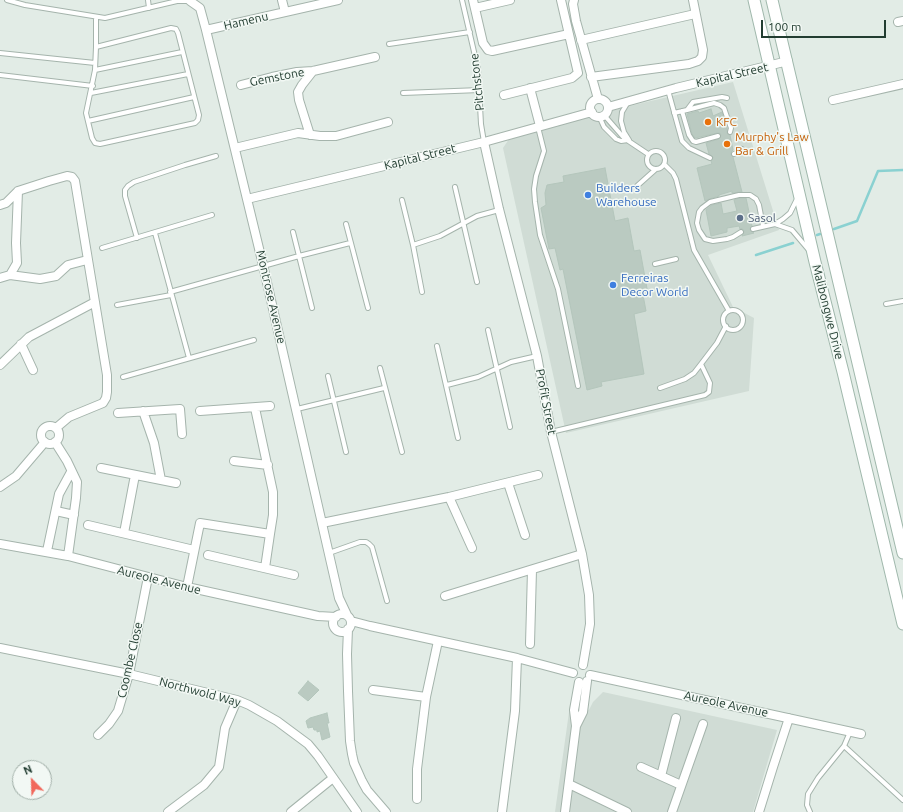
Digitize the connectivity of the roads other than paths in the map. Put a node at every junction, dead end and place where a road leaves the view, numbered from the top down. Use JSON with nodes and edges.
{"nodes":[{"id":1,"x":7,"y":0,"type":"edge"},
{"id":2,"x":148,"y":0,"type":"edge"},
{"id":3,"x":190,"y":0,"type":"edge"},
{"id":4,"x":282,"y":0,"type":"edge"},
{"id":5,"x":338,"y":0,"type":"edge"},
{"id":6,"x":462,"y":0,"type":"edge"},
{"id":7,"x":510,"y":0,"type":"edge"},
{"id":8,"x":561,"y":0,"type":"edge"},
{"id":9,"x":574,"y":0,"type":"edge"},
{"id":10,"x":693,"y":0,"type":"edge"},
{"id":11,"x":754,"y":0,"type":"edge"},
{"id":12,"x":772,"y":0,"type":"edge"},
{"id":13,"x":177,"y":1,"type":"edge"},
{"id":14,"x":474,"y":4,"type":"edge"},
{"id":15,"x":149,"y":8,"type":"junction"},
{"id":16,"x":285,"y":12,"type":"junction"},
{"id":17,"x":695,"y":14,"type":"junction"},
{"id":18,"x":96,"y":17,"type":"junction"},
{"id":19,"x":206,"y":30,"type":"junction"},
{"id":20,"x":470,"y":32,"type":"junction"},
{"id":21,"x":569,"y":34,"type":"junction"},
{"id":22,"x":581,"y":40,"type":"junction"},
{"id":23,"x":389,"y":44,"type":"dead end"},
{"id":24,"x":96,"y":47,"type":"junction"},
{"id":25,"x":182,"y":52,"type":"junction"},
{"id":26,"x":0,"y":53,"type":"edge"},
{"id":27,"x":375,"y":57,"type":"dead end"},
{"id":28,"x":788,"y":61,"type":"junction"},
{"id":29,"x":95,"y":63,"type":"junction"},
{"id":30,"x":769,"y":66,"type":"junction"},
{"id":31,"x":95,"y":70,"type":"junction"},
{"id":32,"x":313,"y":71,"type":"junction"},
{"id":33,"x":188,"y":74,"type":"junction"},
{"id":34,"x":0,"y":75,"type":"edge"},
{"id":35,"x":592,"y":80,"type":"junction"},
{"id":36,"x":903,"y":84,"type":"edge"},
{"id":37,"x":241,"y":85,"type":"dead end"},
{"id":38,"x":93,"y":86,"type":"junction"},
{"id":39,"x":530,"y":88,"type":"junction"},
{"id":40,"x":480,"y":90,"type":"junction"},
{"id":41,"x":668,"y":90,"type":"junction"},
{"id":42,"x":91,"y":93,"type":"junction"},
{"id":43,"x":403,"y":93,"type":"dead end"},
{"id":44,"x":504,"y":95,"type":"dead end"},
{"id":45,"x":194,"y":97,"type":"junction"},
{"id":46,"x":727,"y":98,"type":"dead end"},
{"id":47,"x":598,"y":99,"type":"junction"},
{"id":48,"x":833,"y":100,"type":"dead end"},
{"id":49,"x":628,"y":102,"type":"junction"},
{"id":50,"x":684,"y":110,"type":"junction"},
{"id":51,"x":600,"y":113,"type":"junction"},
{"id":52,"x":674,"y":113,"type":"junction"},
{"id":53,"x":88,"y":121,"type":"junction"},
{"id":54,"x":388,"y":122,"type":"dead end"},
{"id":55,"x":539,"y":126,"type":"junction"},
{"id":56,"x":730,"y":132,"type":"dead end"},
{"id":57,"x":310,"y":135,"type":"junction"},
{"id":58,"x":718,"y":136,"type":"dead end"},
{"id":59,"x":629,"y":141,"type":"junction"},
{"id":60,"x":484,"y":142,"type":"junction"},
{"id":61,"x":235,"y":148,"type":"junction"},
{"id":62,"x":742,"y":149,"type":"dead end"},
{"id":63,"x":648,"y":154,"type":"junction"},
{"id":64,"x":734,"y":154,"type":"dead end"},
{"id":65,"x":216,"y":156,"type":"dead end"},
{"id":66,"x":710,"y":158,"type":"dead end"},
{"id":67,"x":664,"y":164,"type":"junction"},
{"id":68,"x":656,"y":169,"type":"junction"},
{"id":69,"x":455,"y":186,"type":"dead end"},
{"id":70,"x":637,"y":186,"type":"dead end"},
{"id":71,"x":798,"y":190,"type":"junction"},
{"id":72,"x":18,"y":191,"type":"junction"},
{"id":73,"x":247,"y":199,"type":"junction"},
{"id":74,"x":402,"y":200,"type":"dead end"},
{"id":75,"x":0,"y":205,"type":"edge"},
{"id":76,"x":500,"y":210,"type":"junction"},
{"id":77,"x":212,"y":215,"type":"dead end"},
{"id":78,"x":463,"y":223,"type":"junction"},
{"id":79,"x":346,"y":224,"type":"dead end"},
{"id":80,"x":775,"y":224,"type":"junction"},
{"id":81,"x":763,"y":226,"type":"junction"},
{"id":82,"x":753,"y":229,"type":"dead end"},
{"id":83,"x":293,"y":232,"type":"dead end"},
{"id":84,"x":741,"y":232,"type":"dead end"},
{"id":85,"x":155,"y":233,"type":"junction"},
{"id":86,"x":137,"y":238,"type":"junction"},
{"id":87,"x":350,"y":243,"type":"junction"},
{"id":88,"x":413,"y":245,"type":"junction"},
{"id":89,"x":102,"y":248,"type":"dead end"},
{"id":90,"x":299,"y":256,"type":"junction"},
{"id":91,"x":676,"y":259,"type":"dead end"},
{"id":92,"x":87,"y":260,"type":"junction"},
{"id":93,"x":815,"y":262,"type":"junction"},
{"id":94,"x":655,"y":264,"type":"dead end"},
{"id":95,"x":264,"y":265,"type":"junction"},
{"id":96,"x":10,"y":275,"type":"junction"},
{"id":97,"x":0,"y":278,"type":"edge"},
{"id":98,"x":477,"y":282,"type":"dead end"},
{"id":99,"x":422,"y":292,"type":"dead end"},
{"id":100,"x":170,"y":294,"type":"junction"},
{"id":101,"x":903,"y":300,"type":"edge"},
{"id":102,"x":95,"y":302,"type":"junction"},
{"id":103,"x":886,"y":304,"type":"dead end"},
{"id":104,"x":117,"y":305,"type":"dead end"},
{"id":105,"x":312,"y":308,"type":"dead end"},
{"id":106,"x":368,"y":308,"type":"dead end"},
{"id":107,"x":728,"y":311,"type":"junction"},
{"id":108,"x":726,"y":326,"type":"junction"},
{"id":109,"x":488,"y":330,"type":"dead end"},
{"id":110,"x":254,"y":340,"type":"dead end"},
{"id":111,"x":21,"y":344,"type":"junction"},
{"id":112,"x":437,"y":346,"type":"dead end"},
{"id":113,"x":537,"y":356,"type":"junction"},
{"id":114,"x":189,"y":358,"type":"junction"},
{"id":115,"x":701,"y":364,"type":"junction"},
{"id":116,"x":0,"y":365,"type":"edge"},
{"id":117,"x":380,"y":368,"type":"dead end"},
{"id":118,"x":496,"y":368,"type":"junction"},
{"id":119,"x":33,"y":370,"type":"dead end"},
{"id":120,"x":328,"y":376,"type":"dead end"},
{"id":121,"x":123,"y":377,"type":"dead end"},
{"id":122,"x":447,"y":385,"type":"junction"},
{"id":123,"x":578,"y":386,"type":"dead end"},
{"id":124,"x":384,"y":388,"type":"junction"},
{"id":125,"x":660,"y":388,"type":"dead end"},
{"id":126,"x":333,"y":400,"type":"junction"},
{"id":127,"x":270,"y":406,"type":"dead end"},
{"id":128,"x":255,"y":408,"type":"junction"},
{"id":129,"x":297,"y":409,"type":"junction"},
{"id":130,"x":200,"y":411,"type":"dead end"},
{"id":131,"x":143,"y":412,"type":"junction"},
{"id":132,"x":118,"y":413,"type":"dead end"},
{"id":133,"x":510,"y":427,"type":"dead end"},
{"id":134,"x":56,"y":428,"type":"junction"},
{"id":135,"x":551,"y":432,"type":"junction"},
{"id":136,"x":182,"y":434,"type":"dead end"},
{"id":137,"x":458,"y":438,"type":"dead end"},
{"id":138,"x":45,"y":442,"type":"junction"},
{"id":139,"x":55,"y":442,"type":"junction"},
{"id":140,"x":346,"y":452,"type":"dead end"},
{"id":141,"x":402,"y":452,"type":"dead end"},
{"id":142,"x":234,"y":461,"type":"dead end"},
{"id":143,"x":268,"y":465,"type":"junction"},
{"id":144,"x":100,"y":468,"type":"dead end"},
{"id":145,"x":72,"y":472,"type":"junction"},
{"id":146,"x":135,"y":475,"type":"junction"},
{"id":147,"x":538,"y":475,"type":"dead end"},
{"id":148,"x":161,"y":480,"type":"junction"},
{"id":149,"x":176,"y":483,"type":"dead end"},
{"id":150,"x":508,"y":484,"type":"junction"},
{"id":151,"x":0,"y":487,"type":"edge"},
{"id":152,"x":449,"y":497,"type":"junction"},
{"id":153,"x":56,"y":511,"type":"junction"},
{"id":154,"x":74,"y":514,"type":"junction"},
{"id":155,"x":322,"y":523,"type":"junction"},
{"id":156,"x":88,"y":525,"type":"dead end"},
{"id":157,"x":124,"y":533,"type":"junction"},
{"id":158,"x":270,"y":534,"type":"junction"},
{"id":159,"x":525,"y":535,"type":"dead end"},
{"id":160,"x":0,"y":544,"type":"edge"},
{"id":161,"x":472,"y":548,"type":"dead end"},
{"id":162,"x":194,"y":550,"type":"junction"},
{"id":163,"x":47,"y":551,"type":"junction"},
{"id":164,"x":329,"y":553,"type":"junction"},
{"id":165,"x":903,"y":553,"type":"edge"},
{"id":166,"x":582,"y":554,"type":"junction"},
{"id":167,"x":208,"y":555,"type":"dead end"},
{"id":168,"x":68,"y":556,"type":"junction"},
{"id":169,"x":265,"y":568,"type":"junction"},
{"id":170,"x":532,"y":570,"type":"junction"},
{"id":171,"x":294,"y":575,"type":"dead end"},
{"id":172,"x":148,"y":577,"type":"junction"},
{"id":173,"x":186,"y":587,"type":"junction"},
{"id":174,"x":445,"y":596,"type":"dead end"},
{"id":175,"x":387,"y":601,"type":"dead end"},
{"id":176,"x":343,"y":622,"type":"junction"},
{"id":177,"x":903,"y":624,"type":"edge"},
{"id":178,"x":438,"y":641,"type":"junction"},
{"id":179,"x":530,"y":644,"type":"dead end"},
{"id":180,"x":0,"y":648,"type":"edge"},
{"id":181,"x":517,"y":658,"type":"junction"},
{"id":182,"x":583,"y":665,"type":"junction"},
{"id":183,"x":573,"y":673,"type":"junction"},
{"id":184,"x":129,"y":674,"type":"junction"},
{"id":185,"x":585,"y":679,"type":"junction"},
{"id":186,"x":373,"y":690,"type":"dead end"},
{"id":187,"x":426,"y":697,"type":"junction"},
{"id":188,"x":237,"y":700,"type":"junction"},
{"id":189,"x":676,"y":718,"type":"dead end"},
{"id":190,"x":789,"y":718,"type":"junction"},
{"id":191,"x":703,"y":724,"type":"dead end"},
{"id":192,"x":850,"y":732,"type":"junction"},
{"id":193,"x":861,"y":734,"type":"dead end"},
{"id":194,"x":98,"y":735,"type":"dead end"},
{"id":195,"x":844,"y":746,"type":"junction"},
{"id":196,"x":641,"y":767,"type":"dead end"},
{"id":197,"x":660,"y":776,"type":"junction"},
{"id":198,"x":333,"y":778,"type":"junction"},
{"id":199,"x":570,"y":784,"type":"junction"},
{"id":200,"x":681,"y":785,"type":"junction"},
{"id":201,"x":417,"y":799,"type":"dead end"},
{"id":202,"x":903,"y":800,"type":"edge"},
{"id":203,"x":168,"y":812,"type":"edge"},
{"id":204,"x":291,"y":812,"type":"edge"},
{"id":205,"x":357,"y":812,"type":"edge"},
{"id":206,"x":386,"y":812,"type":"edge"},
{"id":207,"x":502,"y":812,"type":"edge"},
{"id":208,"x":565,"y":812,"type":"edge"},
{"id":209,"x":627,"y":812,"type":"edge"},
{"id":210,"x":672,"y":812,"type":"edge"},
{"id":211,"x":759,"y":812,"type":"edge"},
{"id":212,"x":810,"y":812,"type":"edge"}],
"edges":[{"from":1,"to":18,"type":"lane"},
{"from":2,"to":15,"type":"lane"},
{"from":3,"to":13,"type":"lane"},
{"from":3,"to":19,"type":"street","name":"Montrose Avenue"},
{"from":4,"to":16,"type":"street","name":"Hamenu"},
{"from":5,"to":16,"type":"street","name":"Hamenu"},
{"from":6,"to":20,"type":"lane","name":"Pitchstone"},
{"from":7,"to":14,"type":"street"},
{"from":8,"to":21,"type":"street"},
{"from":9,"to":22,"type":"street"},
{"from":10,"to":17,"type":"street"},
{"from":11,"to":30,"type":"main road","name":"Malibongwe Drive"},
{"from":12,"to":28,"type":"main road","name":"Malibongwe Drive"},
{"from":13,"to":15,"type":"lane"},
{"from":14,"to":21,"type":"street"},
{"from":15,"to":18,"type":"lane"},
{"from":16,"to":19,"type":"street","name":"Hamenu"},
{"from":17,"to":22,"type":"street"},
{"from":17,"to":35,"type":"street"},
{"from":18,"to":24,"type":"lane"},
{"from":19,"to":61,"type":"street","name":"Montrose Avenue"},
{"from":20,"to":23,"type":"lane"},
{"from":20,"to":40,"type":"lane","name":"Pitchstone"},
{"from":21,"to":39,"type":"street"},
{"from":22,"to":35,"type":"street"},
{"from":24,"to":25,"type":"lane"},
{"from":24,"to":29,"type":"lane"},
{"from":25,"to":31,"type":"lane"},
{"from":25,"to":33,"type":"lane"},
{"from":26,"to":29,"type":"lane"},
{"from":27,"to":32,"type":"street","name":"Gemstone"},
{"from":28,"to":30,"type":"street","name":"Kapital Street"},
{"from":28,"to":165,"type":"main road","name":"Malibongwe Drive"},
{"from":29,"to":31,"type":"lane"},
{"from":30,"to":41,"type":"street","name":"Kapital Street"},
{"from":30,"to":71,"type":"main road","name":"Malibongwe Drive"},
{"from":31,"to":38,"type":"lane"},
{"from":32,"to":37,"type":"street","name":"Gemstone"},
{"from":32,"to":57,"type":"street","name":"Gemstone"},
{"from":33,"to":42,"type":"lane"},
{"from":33,"to":45,"type":"lane"},
{"from":34,"to":38,"type":"lane"},
{"from":35,"to":47,"type":"street"},
{"from":36,"to":48,"type":"street"},
{"from":38,"to":42,"type":"lane"},
{"from":39,"to":44,"type":"street"},
{"from":39,"to":55,"type":"street"},
{"from":40,"to":43,"type":"lane"},
{"from":40,"to":60,"type":"lane","name":"Pitchstone"},
{"from":41,"to":49,"type":"street","name":"Kapital Street"},
{"from":41,"to":52,"type":"lane"},
{"from":42,"to":53,"type":"lane"},
{"from":45,"to":53,"type":"lane"},
{"from":45,"to":53,"type":"lane"},
{"from":46,"to":50,"type":"lane"},
{"from":47,"to":51,"type":"street"},
{"from":47,"to":51,"type":"street"},
{"from":49,"to":51,"type":"street","name":"Kapital Street"},
{"from":49,"to":59,"type":"lane"},
{"from":50,"to":52,"type":"lane"},
{"from":50,"to":56,"type":"lane"},
{"from":50,"to":58,"type":"lane"},
{"from":51,"to":55,"type":"street","name":"Kapital Street"},
{"from":51,"to":59,"type":"lane"},
{"from":51,"to":59,"type":"lane"},
{"from":52,"to":66,"type":"lane"},
{"from":54,"to":57,"type":"street"},
{"from":55,"to":60,"type":"street","name":"Kapital Street"},
{"from":55,"to":123,"type":"lane"},
{"from":57,"to":61,"type":"street"},
{"from":59,"to":63,"type":"lane"},
{"from":60,"to":73,"type":"street","name":"Kapital Street"},
{"from":60,"to":76,"type":"street","name":"Profit Street"},
{"from":61,"to":73,"type":"street","name":"Montrose Avenue"},
{"from":62,"to":64,"type":"lane"},
{"from":63,"to":67,"type":"lane"},
{"from":63,"to":68,"type":"lane"},
{"from":65,"to":86,"type":"lane"},
{"from":67,"to":68,"type":"lane"},
{"from":67,"to":107,"type":"lane"},
{"from":68,"to":70,"type":"lane"},
{"from":69,"to":78,"type":"lane"},
{"from":71,"to":80,"type":"lane"},
{"from":71,"to":93,"type":"main road","name":"Malibongwe Drive"},
{"from":72,"to":75,"type":"street"},
{"from":72,"to":92,"type":"street"},
{"from":72,"to":96,"type":"street"},
{"from":73,"to":95,"type":"street","name":"Montrose Avenue"},
{"from":74,"to":88,"type":"lane"},
{"from":76,"to":78,"type":"lane"},
{"from":76,"to":113,"type":"street","name":"Profit Street"},
{"from":77,"to":85,"type":"lane"},
{"from":78,"to":88,"type":"lane"},
{"from":78,"to":98,"type":"lane"},
{"from":79,"to":87,"type":"lane"},
{"from":80,"to":81,"type":"lane"},
{"from":80,"to":93,"type":"lane"},
{"from":81,"to":82,"type":"lane"},
{"from":81,"to":84,"type":"lane"},
{"from":83,"to":90,"type":"lane"},
{"from":85,"to":86,"type":"lane"},
{"from":85,"to":100,"type":"lane"},
{"from":86,"to":89,"type":"lane"},
{"from":87,"to":90,"type":"lane"},
{"from":87,"to":106,"type":"lane"},
{"from":88,"to":99,"type":"lane"},
{"from":90,"to":95,"type":"lane"},
{"from":90,"to":105,"type":"lane"},
{"from":91,"to":94,"type":"lane"},
{"from":92,"to":96,"type":"street"},
{"from":92,"to":102,"type":"street"},
{"from":93,"to":177,"type":"main road","name":"Malibongwe Drive"},
{"from":95,"to":100,"type":"lane"},
{"from":95,"to":129,"type":"street","name":"Montrose Avenue"},
{"from":96,"to":97,"type":"street"},
{"from":100,"to":104,"type":"lane"},
{"from":100,"to":114,"type":"lane"},
{"from":101,"to":103,"type":"lane"},
{"from":102,"to":111,"type":"street"},
{"from":102,"to":134,"type":"street"},
{"from":107,"to":108,"type":"lane"},
{"from":107,"to":108,"type":"lane"},
{"from":108,"to":115,"type":"lane"},
{"from":109,"to":118,"type":"lane"},
{"from":110,"to":114,"type":"lane"},
{"from":111,"to":116,"type":"street"},
{"from":111,"to":119,"type":"street"},
{"from":112,"to":122,"type":"lane"},
{"from":113,"to":118,"type":"lane"},
{"from":113,"to":135,"type":"street","name":"Profit Street"},
{"from":114,"to":121,"type":"lane"},
{"from":115,"to":125,"type":"lane"},
{"from":115,"to":135,"type":"lane"},
{"from":117,"to":124,"type":"lane"},
{"from":118,"to":122,"type":"lane"},
{"from":118,"to":133,"type":"lane"},
{"from":120,"to":126,"type":"lane"},
{"from":122,"to":137,"type":"lane"},
{"from":124,"to":126,"type":"lane"},
{"from":124,"to":141,"type":"lane"},
{"from":126,"to":129,"type":"lane"},
{"from":126,"to":140,"type":"lane"},
{"from":127,"to":128,"type":"street"},
{"from":128,"to":130,"type":"street"},
{"from":128,"to":143,"type":"street"},
{"from":129,"to":155,"type":"street","name":"Montrose Avenue"},
{"from":131,"to":132,"type":"street"},
{"from":131,"to":136,"type":"street"},
{"from":131,"to":148,"type":"street"},
{"from":134,"to":138,"type":"street"},
{"from":134,"to":139,"type":"street"},
{"from":135,"to":166,"type":"street","name":"Profit Street"},
{"from":138,"to":139,"type":"street"},
{"from":138,"to":151,"type":"street"},
{"from":139,"to":145,"type":"street"},
{"from":142,"to":143,"type":"street"},
{"from":143,"to":158,"type":"street"},
{"from":144,"to":146,"type":"street"},
{"from":145,"to":153,"type":"street"},
{"from":145,"to":154,"type":"street"},
{"from":146,"to":148,"type":"street"},
{"from":146,"to":157,"type":"street"},
{"from":147,"to":150,"type":"street"},
{"from":148,"to":149,"type":"street"},
{"from":150,"to":152,"type":"street"},
{"from":150,"to":159,"type":"street"},
{"from":152,"to":155,"type":"street"},
{"from":152,"to":161,"type":"street"},
{"from":153,"to":154,"type":"street"},
{"from":153,"to":163,"type":"street"},
{"from":154,"to":168,"type":"street"},
{"from":155,"to":164,"type":"street","name":"Montrose Avenue"},
{"from":156,"to":157,"type":"street"},
{"from":157,"to":162,"type":"street"},
{"from":158,"to":162,"type":"street"},
{"from":158,"to":169,"type":"street"},
{"from":160,"to":163,"type":"street","name":"Aureole Avenue"},
{"from":162,"to":173,"type":"street"},
{"from":163,"to":168,"type":"street","name":"Aureole Avenue"},
{"from":164,"to":175,"type":"lane"},
{"from":164,"to":176,"type":"street","name":"Montrose Avenue"},
{"from":166,"to":170,"type":"street"},
{"from":166,"to":182,"type":"street","name":"Profit Street"},
{"from":167,"to":169,"type":"street"},
{"from":168,"to":172,"type":"street","name":"Aureole Avenue"},
{"from":169,"to":171,"type":"street"},
{"from":170,"to":174,"type":"street"},
{"from":170,"to":179,"type":"street"},
{"from":172,"to":173,"type":"street","name":"Aureole Avenue"},
{"from":172,"to":184,"type":"street","name":"Coombe Close"},
{"from":173,"to":176,"type":"street","name":"Aureole Avenue"},
{"from":176,"to":178,"type":"street","name":"Aureole Avenue"},
{"from":176,"to":206,"type":"street","name":"Montrose Avenue"},
{"from":178,"to":181,"type":"street","name":"Aureole Avenue"},
{"from":178,"to":187,"type":"street"},
{"from":180,"to":184,"type":"street","name":"Northwold Way"},
{"from":181,"to":183,"type":"street","name":"Aureole Avenue"},
{"from":181,"to":207,"type":"street"},
{"from":182,"to":183,"type":"street"},
{"from":182,"to":185,"type":"street"},
{"from":183,"to":185,"type":"street"},
{"from":184,"to":188,"type":"street","name":"Northwold Way"},
{"from":184,"to":194,"type":"street","name":"Coombe Close"},
{"from":185,"to":190,"type":"street","name":"Aureole Avenue"},
{"from":185,"to":199,"type":"street"},
{"from":186,"to":187,"type":"street"},
{"from":187,"to":201,"type":"street"},
{"from":188,"to":198,"type":"street","name":"Northwold Way"},
{"from":188,"to":203,"type":"street"},
{"from":189,"to":197,"type":"street"},
{"from":190,"to":192,"type":"street","name":"Aureole Avenue"},
{"from":190,"to":211,"type":"street"},
{"from":191,"to":200,"type":"street"},
{"from":192,"to":193,"type":"street","name":"Aureole Avenue"},
{"from":192,"to":195,"type":"lane"},
{"from":195,"to":202,"type":"lane"},
{"from":195,"to":212,"type":"lane"},
{"from":196,"to":197,"type":"street"},
{"from":197,"to":200,"type":"street"},
{"from":198,"to":204,"type":"street"},
{"from":198,"to":205,"type":"street","name":"Northwold Way"},
{"from":199,"to":208,"type":"street"},
{"from":199,"to":209,"type":"street"},
{"from":200,"to":210,"type":"street"}]}
